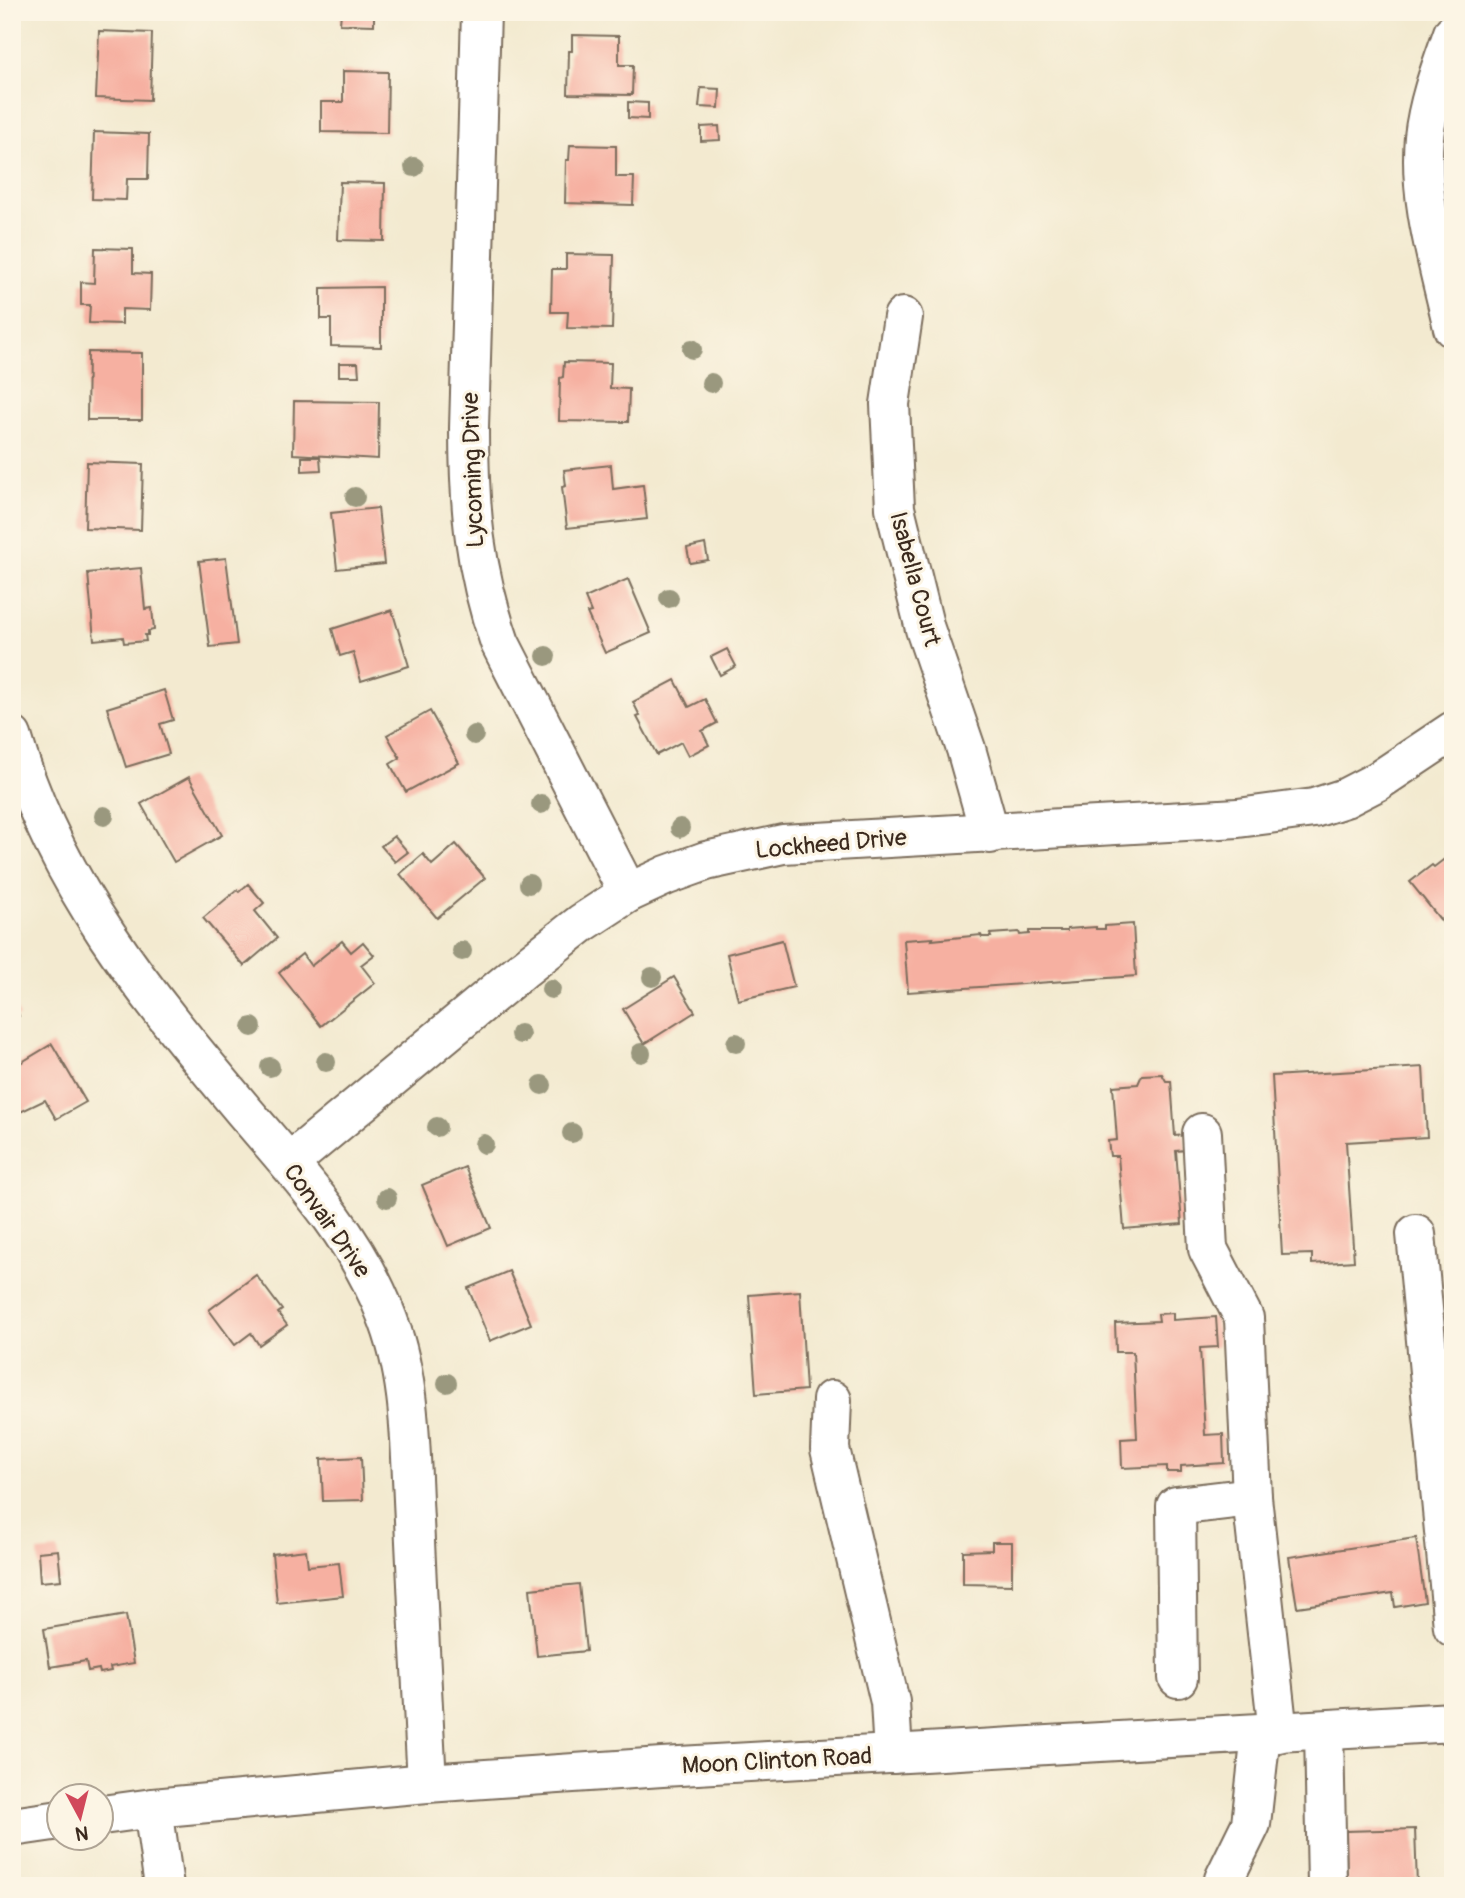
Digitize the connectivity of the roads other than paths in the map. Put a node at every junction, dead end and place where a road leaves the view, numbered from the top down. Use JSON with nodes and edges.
{"nodes":[{"id":1,"x":481,"y":12,"type":"edge"},
{"id":2,"x":1453,"y":33,"type":"edge"},
{"id":3,"x":904,"y":317,"type":"dead end"},
{"id":4,"x":1453,"y":328,"type":"edge"},
{"id":5,"x":1453,"y":731,"type":"edge"},
{"id":6,"x":12,"y":736,"type":"edge"},
{"id":7,"x":990,"y":834,"type":"junction"},
{"id":8,"x":628,"y":893,"type":"junction"},
{"id":9,"x":1202,"y":1133,"type":"dead end"},
{"id":10,"x":289,"y":1163,"type":"junction"},
{"id":11,"x":1416,"y":1234,"type":"dead end"},
{"id":12,"x":832,"y":1400,"type":"dead end"},
{"id":13,"x":1252,"y":1497,"type":"junction"},
{"id":14,"x":1453,"y":1627,"type":"edge"},
{"id":15,"x":1178,"y":1678,"type":"dead end"},
{"id":16,"x":1453,"y":1722,"type":"edge"},
{"id":17,"x":1325,"y":1730,"type":"junction"},
{"id":18,"x":1269,"y":1733,"type":"junction"},
{"id":19,"x":893,"y":1754,"type":"junction"},
{"id":20,"x":426,"y":1783,"type":"junction"},
{"id":21,"x":153,"y":1808,"type":"junction"},
{"id":22,"x":116,"y":1813,"type":"edge"},
{"id":23,"x":46,"y":1823,"type":"edge"},
{"id":24,"x":12,"y":1827,"type":"edge"},
{"id":25,"x":164,"y":1886,"type":"edge"},
{"id":26,"x":1224,"y":1886,"type":"edge"},
{"id":27,"x":1327,"y":1886,"type":"edge"}],
"edges":[{"from":1,"to":8,"type":"street","name":"Lycoming Drive"},
{"from":2,"to":4,"type":"street"},
{"from":3,"to":7,"type":"street","name":"Isabella Court"},
{"from":5,"to":7,"type":"street","name":"Lockheed Drive"},
{"from":6,"to":10,"type":"street","name":"Convair Drive"},
{"from":7,"to":8,"type":"street","name":"Lockheed Drive"},
{"from":8,"to":10,"type":"street","name":"Lockheed Drive"},
{"from":9,"to":13,"type":"street"},
{"from":10,"to":20,"type":"street","name":"Convair Drive"},
{"from":11,"to":14,"type":"street"},
{"from":12,"to":19,"type":"street"},
{"from":13,"to":15,"type":"street"},
{"from":13,"to":18,"type":"street"},
{"from":16,"to":17,"type":"street","name":"Moon Clinton Road"},
{"from":17,"to":18,"type":"street","name":"Moon Clinton Road"},
{"from":17,"to":27,"type":"street"},
{"from":18,"to":19,"type":"street","name":"Moon Clinton Road"},
{"from":18,"to":26,"type":"street"},
{"from":19,"to":20,"type":"street","name":"Moon Clinton Road"},
{"from":20,"to":21,"type":"street","name":"Moon Clinton Road"},
{"from":21,"to":22,"type":"street","name":"Moon Clinton Road"},
{"from":21,"to":25,"type":"street"},
{"from":23,"to":24,"type":"street"}]}
